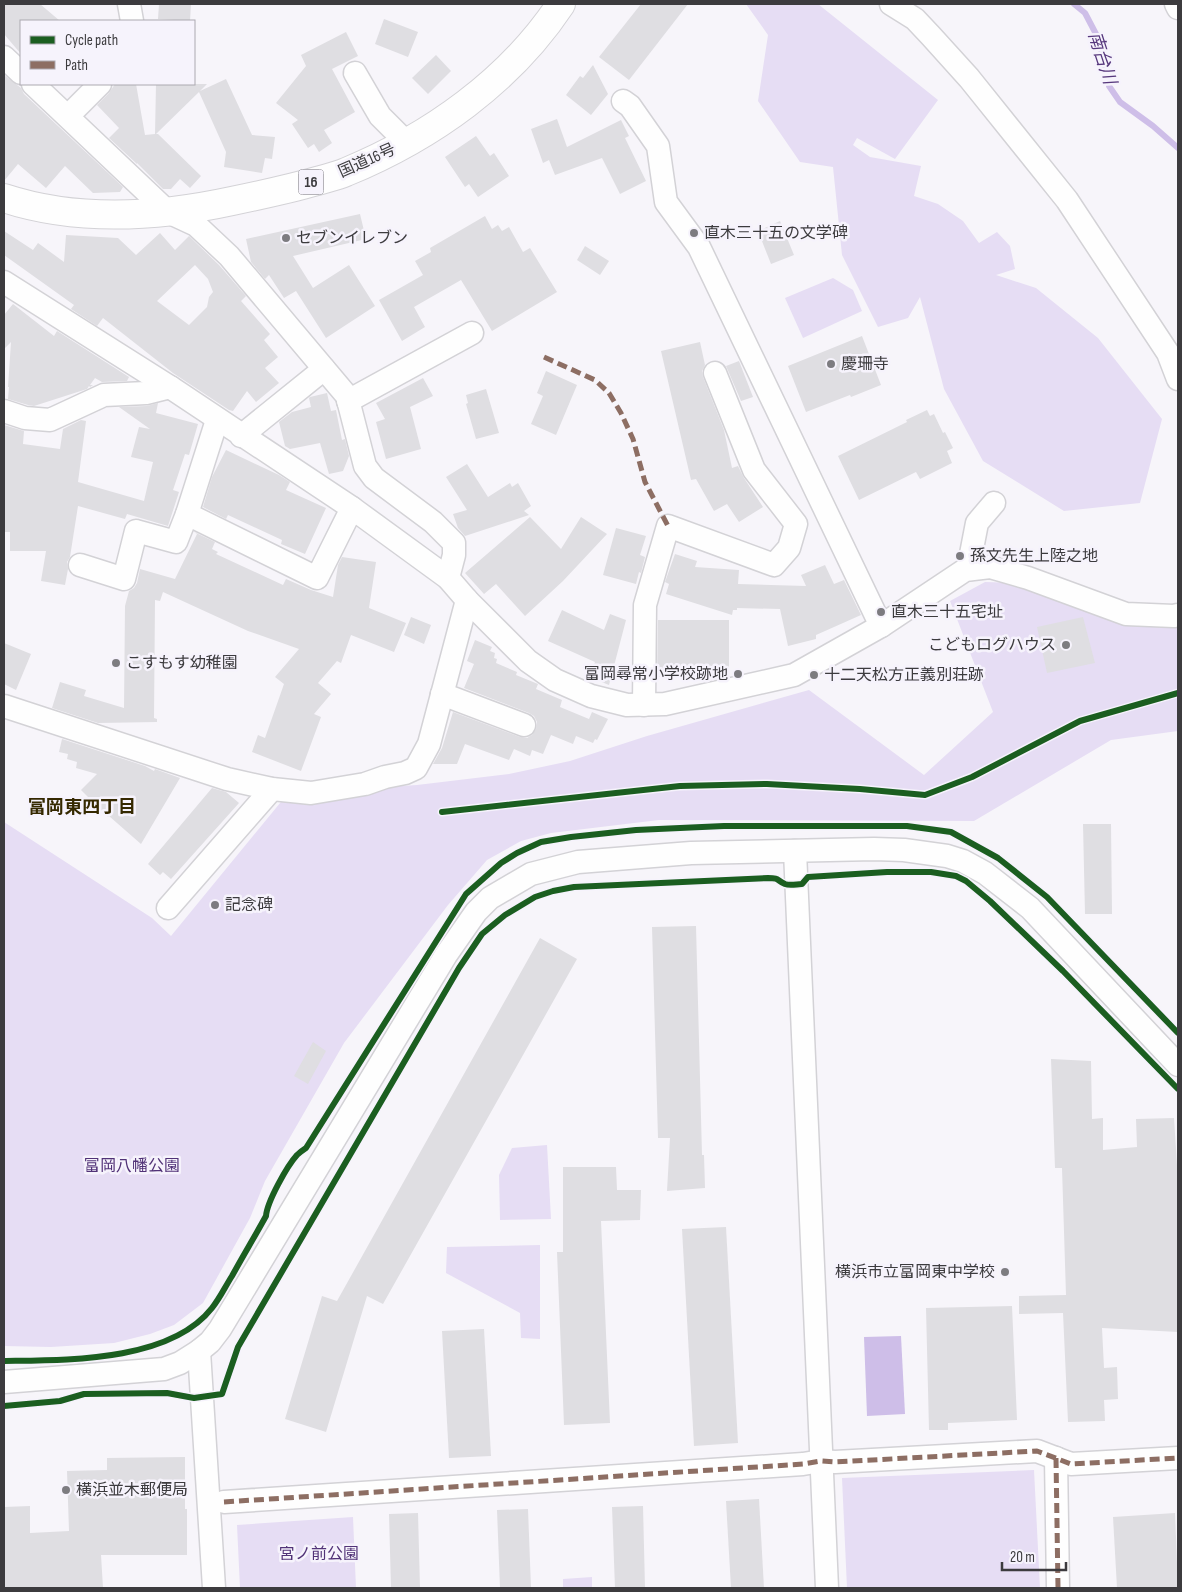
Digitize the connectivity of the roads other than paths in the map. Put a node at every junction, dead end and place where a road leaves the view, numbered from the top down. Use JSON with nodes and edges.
{"nodes":[{"id":1,"x":129,"y":4,"type":"edge"},
{"id":2,"x":561,"y":4,"type":"edge"},
{"id":3,"x":891,"y":4,"type":"edge"},
{"id":4,"x":1176,"y":4,"type":"edge"},
{"id":5,"x":1178,"y":8,"type":"edge"},
{"id":6,"x":132,"y":20,"type":"edge"},
{"id":7,"x":4,"y":57,"type":"edge"},
{"id":8,"x":20,"y":72,"type":"edge"},
{"id":9,"x":355,"y":73,"type":"dead end"},
{"id":10,"x":34,"y":85,"type":"edge"},
{"id":11,"x":99,"y":85,"type":"edge"},
{"id":12,"x":622,"y":101,"type":"dead end"},
{"id":13,"x":68,"y":116,"type":"junction"},
{"id":14,"x":407,"y":143,"type":"junction"},
{"id":15,"x":4,"y":198,"type":"edge"},
{"id":16,"x":168,"y":212,"type":"junction"},
{"id":17,"x":7,"y":291,"type":"edge"},
{"id":18,"x":472,"y":333,"type":"dead end"},
{"id":19,"x":324,"y":369,"type":"junction"},
{"id":20,"x":716,"y":373,"type":"dead end"},
{"id":21,"x":1178,"y":379,"type":"edge"},
{"id":22,"x":170,"y":387,"type":"junction"},
{"id":23,"x":348,"y":402,"type":"junction"},
{"id":24,"x":4,"y":411,"type":"edge"},
{"id":25,"x":217,"y":420,"type":"junction"},
{"id":26,"x":241,"y":436,"type":"junction"},
{"id":27,"x":994,"y":502,"type":"dead end"},
{"id":28,"x":352,"y":508,"type":"junction"},
{"id":29,"x":187,"y":514,"type":"junction"},
{"id":30,"x":80,"y":565,"type":"dead end"},
{"id":31,"x":970,"y":570,"type":"junction"},
{"id":32,"x":448,"y":578,"type":"junction"},
{"id":33,"x":467,"y":600,"type":"junction"},
{"id":34,"x":1178,"y":615,"type":"edge"},
{"id":35,"x":881,"y":626,"type":"junction"},
{"id":36,"x":442,"y":694,"type":"junction"},
{"id":37,"x":644,"y":705,"type":"junction"},
{"id":38,"x":4,"y":706,"type":"edge"},
{"id":39,"x":524,"y":725,"type":"dead end"},
{"id":40,"x":272,"y":789,"type":"junction"},
{"id":41,"x":795,"y":851,"type":"junction"},
{"id":42,"x":168,"y":908,"type":"dead end"},
{"id":43,"x":1178,"y":1065,"type":"edge"},
{"id":44,"x":199,"y":1352,"type":"junction"},
{"id":45,"x":4,"y":1382,"type":"edge"},
{"id":46,"x":1056,"y":1458,"type":"junction"},
{"id":47,"x":1178,"y":1458,"type":"edge"},
{"id":48,"x":821,"y":1461,"type":"junction"},
{"id":49,"x":224,"y":1502,"type":"dead end"},
{"id":50,"x":214,"y":1588,"type":"edge"},
{"id":51,"x":827,"y":1588,"type":"edge"},
{"id":52,"x":1058,"y":1588,"type":"edge"}],
"edges":[{"from":1,"to":6,"type":"street"},
{"from":2,"to":14,"type":"highway","name":"国道16号","number":"16"},
{"from":3,"to":21,"type":"street"},
{"from":4,"to":5,"type":"street"},
{"from":7,"to":8,"type":"street"},
{"from":9,"to":14,"type":"street"},
{"from":10,"to":13,"type":"street"},
{"from":11,"to":13,"type":"street"},
{"from":12,"to":35,"type":"street"},
{"from":13,"to":16,"type":"street"},
{"from":14,"to":16,"type":"highway","name":"国道16号","number":"16"},
{"from":15,"to":16,"type":"highway","name":"国道16号","number":"16"},
{"from":16,"to":19,"type":"street"},
{"from":17,"to":22,"type":"street"},
{"from":18,"to":23,"type":"street"},
{"from":19,"to":23,"type":"street"},
{"from":19,"to":26,"type":"street"},
{"from":20,"to":37,"type":"street"},
{"from":22,"to":24,"type":"street"},
{"from":22,"to":25,"type":"street"},
{"from":23,"to":32,"type":"street"},
{"from":25,"to":26,"type":"street"},
{"from":25,"to":29,"type":"street"},
{"from":26,"to":28,"type":"street"},
{"from":27,"to":31,"type":"street"},
{"from":28,"to":29,"type":"street"},
{"from":28,"to":32,"type":"street"},
{"from":29,"to":30,"type":"street"},
{"from":31,"to":34,"type":"street"},
{"from":31,"to":35,"type":"street"},
{"from":32,"to":33,"type":"street"},
{"from":33,"to":36,"type":"street"},
{"from":33,"to":37,"type":"street"},
{"from":35,"to":37,"type":"street"},
{"from":36,"to":39,"type":"street"},
{"from":36,"to":40,"type":"street"},
{"from":38,"to":40,"type":"street"},
{"from":40,"to":42,"type":"street"},
{"from":41,"to":43,"type":"street"},
{"from":41,"to":44,"type":"street"},
{"from":41,"to":48,"type":"street"},
{"from":44,"to":45,"type":"street"},
{"from":44,"to":50,"type":"street"},
{"from":46,"to":47,"type":"street"},
{"from":46,"to":48,"type":"street"},
{"from":46,"to":52,"type":"street"},
{"from":48,"to":49,"type":"street"},
{"from":48,"to":51,"type":"street"}]}
